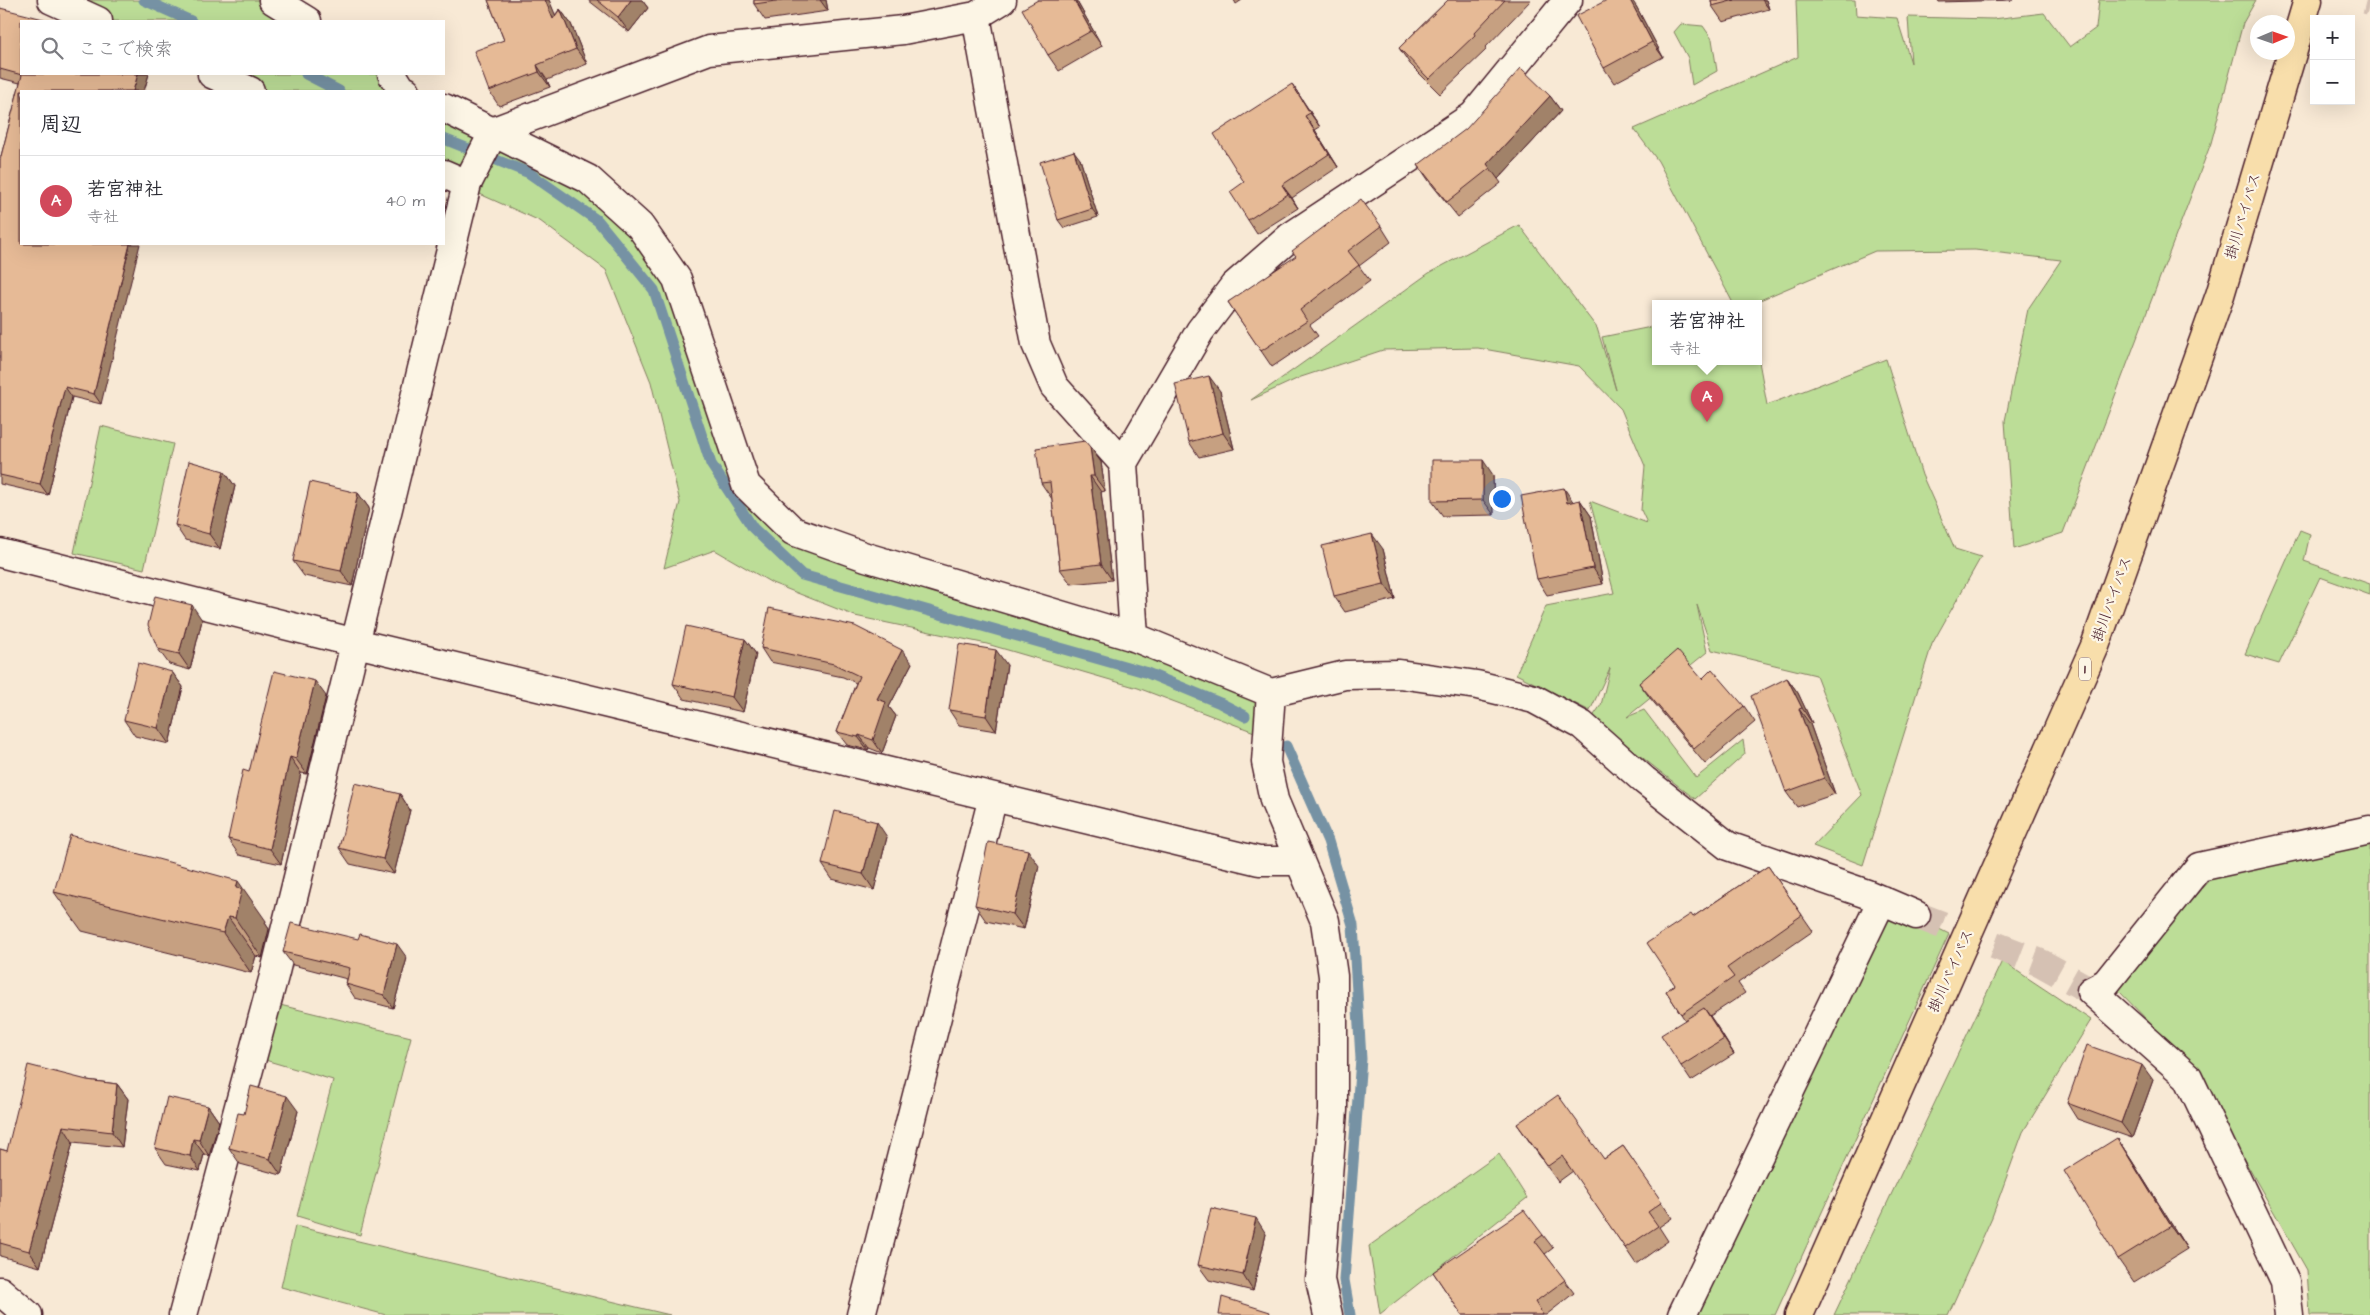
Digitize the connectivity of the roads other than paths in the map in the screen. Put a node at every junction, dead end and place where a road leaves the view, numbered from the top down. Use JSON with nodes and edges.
{"nodes":[{"id":1,"x":52,"y":0,"type":"edge"},
{"id":2,"x":273,"y":0,"type":"edge"},
{"id":3,"x":1002,"y":0,"type":"edge"},
{"id":4,"x":2308,"y":0,"type":"edge"},
{"id":5,"x":1562,"y":2,"type":"edge"},
{"id":6,"x":976,"y":16,"type":"junction"},
{"id":7,"x":96,"y":20,"type":"edge"},
{"id":8,"x":305,"y":20,"type":"edge"},
{"id":9,"x":214,"y":75,"type":"edge"},
{"id":10,"x":393,"y":75,"type":"edge"},
{"id":11,"x":248,"y":90,"type":"edge"},
{"id":12,"x":402,"y":90,"type":"edge"},
{"id":13,"x":445,"y":109,"type":"edge"},
{"id":14,"x":491,"y":136,"type":"junction"},
{"id":15,"x":456,"y":179,"type":"edge"},
{"id":16,"x":445,"y":230,"type":"edge"},
{"id":17,"x":442,"y":245,"type":"edge"},
{"id":18,"x":1123,"y":463,"type":"junction"},
{"id":19,"x":0,"y":553,"type":"edge"},
{"id":20,"x":1134,"y":637,"type":"junction"},
{"id":21,"x":356,"y":643,"type":"junction"},
{"id":22,"x":1271,"y":693,"type":"junction"},
{"id":23,"x":994,"y":797,"type":"junction"},
{"id":24,"x":2370,"y":830,"type":"edge"},
{"id":25,"x":1300,"y":861,"type":"junction"},
{"id":26,"x":1882,"y":900,"type":"junction"},
{"id":27,"x":1916,"y":915,"type":"tunnel mouth"},
{"id":28,"x":0,"y":1291,"type":"edge"},
{"id":29,"x":28,"y":1315,"type":"edge"},
{"id":30,"x":183,"y":1315,"type":"edge"},
{"id":31,"x":861,"y":1315,"type":"edge"},
{"id":32,"x":1328,"y":1315,"type":"edge"},
{"id":33,"x":1682,"y":1315,"type":"edge"},
{"id":34,"x":1799,"y":1315,"type":"edge"},
{"id":35,"x":2289,"y":1315,"type":"edge"}],
"edges":[{"from":1,"to":7,"type":"street"},
{"from":2,"to":8,"type":"street"},
{"from":3,"to":6,"type":"street"},
{"from":4,"to":34,"type":"highway","name":"掛川バイパス","number":"1"},
{"from":5,"to":18,"type":"street"},
{"from":6,"to":14,"type":"street"},
{"from":6,"to":18,"type":"street"},
{"from":9,"to":11,"type":"street"},
{"from":10,"to":12,"type":"street"},
{"from":13,"to":14,"type":"street"},
{"from":14,"to":15,"type":"street"},
{"from":14,"to":20,"type":"street"},
{"from":15,"to":16,"type":"street"},
{"from":17,"to":21,"type":"street"},
{"from":18,"to":20,"type":"street"},
{"from":19,"to":21,"type":"street"},
{"from":20,"to":22,"type":"street"},
{"from":21,"to":23,"type":"street"},
{"from":21,"to":30,"type":"street"},
{"from":22,"to":25,"type":"street"},
{"from":22,"to":26,"type":"street"},
{"from":23,"to":25,"type":"street"},
{"from":23,"to":31,"type":"street"},
{"from":24,"to":35,"type":"street"},
{"from":25,"to":32,"type":"street"},
{"from":26,"to":27,"type":"street"},
{"from":26,"to":33,"type":"street"},
{"from":28,"to":29,"type":"street"}]}
